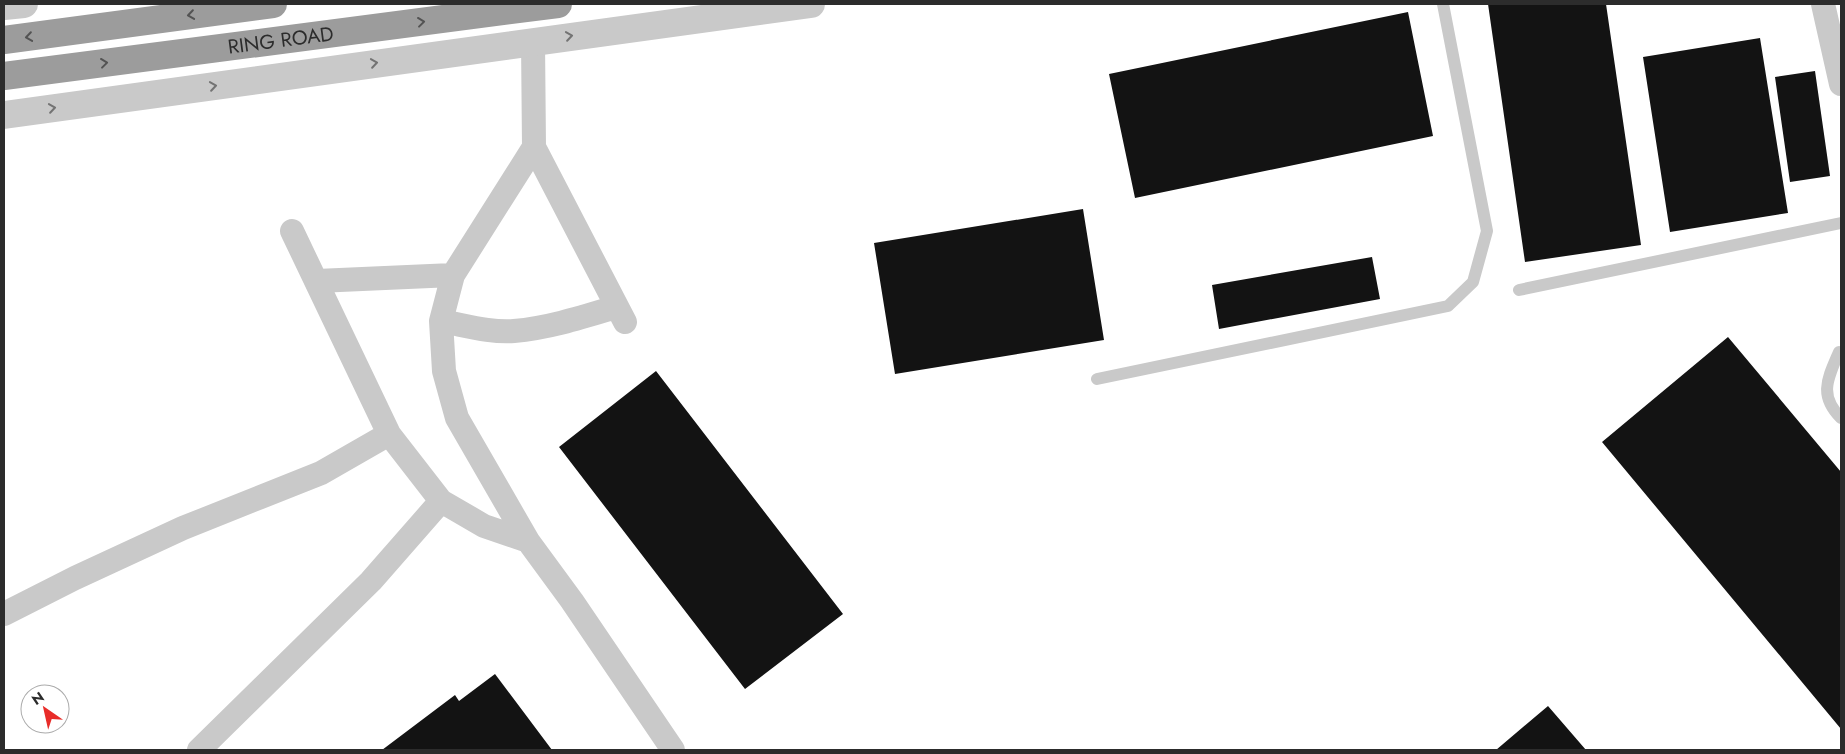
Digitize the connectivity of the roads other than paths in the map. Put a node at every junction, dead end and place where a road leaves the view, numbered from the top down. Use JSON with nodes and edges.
{"nodes":[{"id":1,"x":24,"y":4,"type":"edge"},
{"id":2,"x":274,"y":4,"type":"edge"},
{"id":3,"x":558,"y":4,"type":"edge"},
{"id":4,"x":812,"y":4,"type":"edge"},
{"id":5,"x":1443,"y":4,"type":"edge"},
{"id":6,"x":1823,"y":4,"type":"edge"},
{"id":7,"x":4,"y":6,"type":"edge"},
{"id":8,"x":4,"y":40,"type":"edge"},
{"id":9,"x":533,"y":41,"type":"junction"},
{"id":10,"x":4,"y":76,"type":"edge"},
{"id":11,"x":1841,"y":84,"type":"edge"},
{"id":12,"x":4,"y":115,"type":"edge"},
{"id":13,"x":534,"y":147,"type":"junction"},
{"id":14,"x":1841,"y":223,"type":"edge"},
{"id":15,"x":292,"y":231,"type":"dead end"},
{"id":16,"x":453,"y":275,"type":"junction"},
{"id":17,"x":317,"y":281,"type":"junction"},
{"id":18,"x":1519,"y":290,"type":"dead end"},
{"id":19,"x":441,"y":321,"type":"junction"},
{"id":20,"x":1839,"y":352,"type":"dead end"},
{"id":21,"x":1097,"y":379,"type":"dead end"},
{"id":22,"x":1841,"y":418,"type":"edge"},
{"id":23,"x":390,"y":434,"type":"junction"},
{"id":24,"x":441,"y":501,"type":"junction"},
{"id":25,"x":528,"y":541,"type":"junction"},
{"id":26,"x":4,"y":614,"type":"edge"},
{"id":27,"x":199,"y":750,"type":"edge"},
{"id":28,"x":673,"y":750,"type":"edge"}],
"edges":[{"from":1,"to":7,"type":"street"},
{"from":2,"to":8,"type":"highway","name":"RING ROAD","one_way":true},
{"from":10,"to":3,"type":"highway","name":"RING ROAD","one_way":true},
{"from":9,"to":4,"type":"street","one_way":true},
{"from":5,"to":21,"type":"lane"},
{"from":6,"to":11,"type":"street"},
{"from":12,"to":9,"type":"street","one_way":true},
{"from":9,"to":13,"type":"street"},
{"from":13,"to":16,"type":"street"},
{"from":13,"to":19,"type":"street"},
{"from":14,"to":18,"type":"lane"},
{"from":15,"to":17,"type":"street"},
{"from":16,"to":17,"type":"street"},
{"from":16,"to":19,"type":"street"},
{"from":17,"to":23,"type":"street"},
{"from":19,"to":25,"type":"street"},
{"from":20,"to":22,"type":"lane"},
{"from":23,"to":24,"type":"street"},
{"from":23,"to":26,"type":"street"},
{"from":24,"to":25,"type":"street"},
{"from":24,"to":27,"type":"street"},
{"from":25,"to":28,"type":"street"}]}
